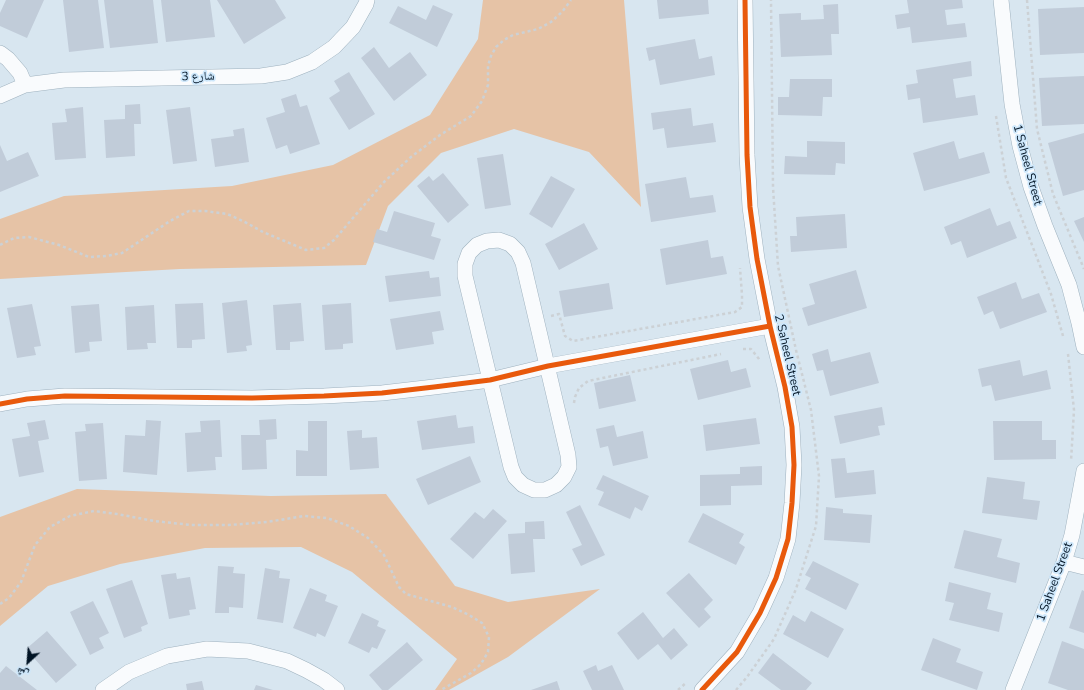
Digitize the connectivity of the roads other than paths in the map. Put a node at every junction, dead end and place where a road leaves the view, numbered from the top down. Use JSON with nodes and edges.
{"nodes":[{"id":1,"x":367,"y":0,"type":"edge"},
{"id":2,"x":745,"y":0,"type":"edge"},
{"id":3,"x":1001,"y":0,"type":"edge"},
{"id":4,"x":0,"y":53,"type":"edge"},
{"id":5,"x":25,"y":85,"type":"junction"},
{"id":6,"x":0,"y":96,"type":"edge"},
{"id":7,"x":770,"y":326,"type":"junction"},
{"id":8,"x":1084,"y":347,"type":"edge"},
{"id":9,"x":548,"y":366,"type":"junction"},
{"id":10,"x":490,"y":380,"type":"junction"},
{"id":11,"x":0,"y":404,"type":"edge"},
{"id":12,"x":1077,"y":470,"type":"edge"},
{"id":13,"x":1064,"y":562,"type":"junction"},
{"id":14,"x":1084,"y":567,"type":"edge"},
{"id":15,"x":103,"y":690,"type":"edge"},
{"id":16,"x":337,"y":690,"type":"edge"},
{"id":17,"x":702,"y":690,"type":"edge"},
{"id":18,"x":1013,"y":690,"type":"edge"}],
"edges":[{"from":1,"to":5,"type":"street","name":"3 شارع"},
{"from":2,"to":7,"type":"street","name":"2 Saheel Street"},
{"from":3,"to":8,"type":"street","name":"1 Saheel Street"},
{"from":4,"to":5,"type":"street"},
{"from":5,"to":6,"type":"street","name":"3 شارع"},
{"from":7,"to":9,"type":"street"},
{"from":7,"to":17,"type":"street","name":"2 Saheel Street"},
{"from":9,"to":10,"type":"street"},
{"from":9,"to":10,"type":"street"},
{"from":9,"to":10,"type":"street"},
{"from":10,"to":11,"type":"street"},
{"from":12,"to":13,"type":"street","name":"1 Saheel Street"},
{"from":13,"to":14,"type":"street"},
{"from":13,"to":18,"type":"street","name":"1 Saheel Street"},
{"from":15,"to":16,"type":"street"}]}
